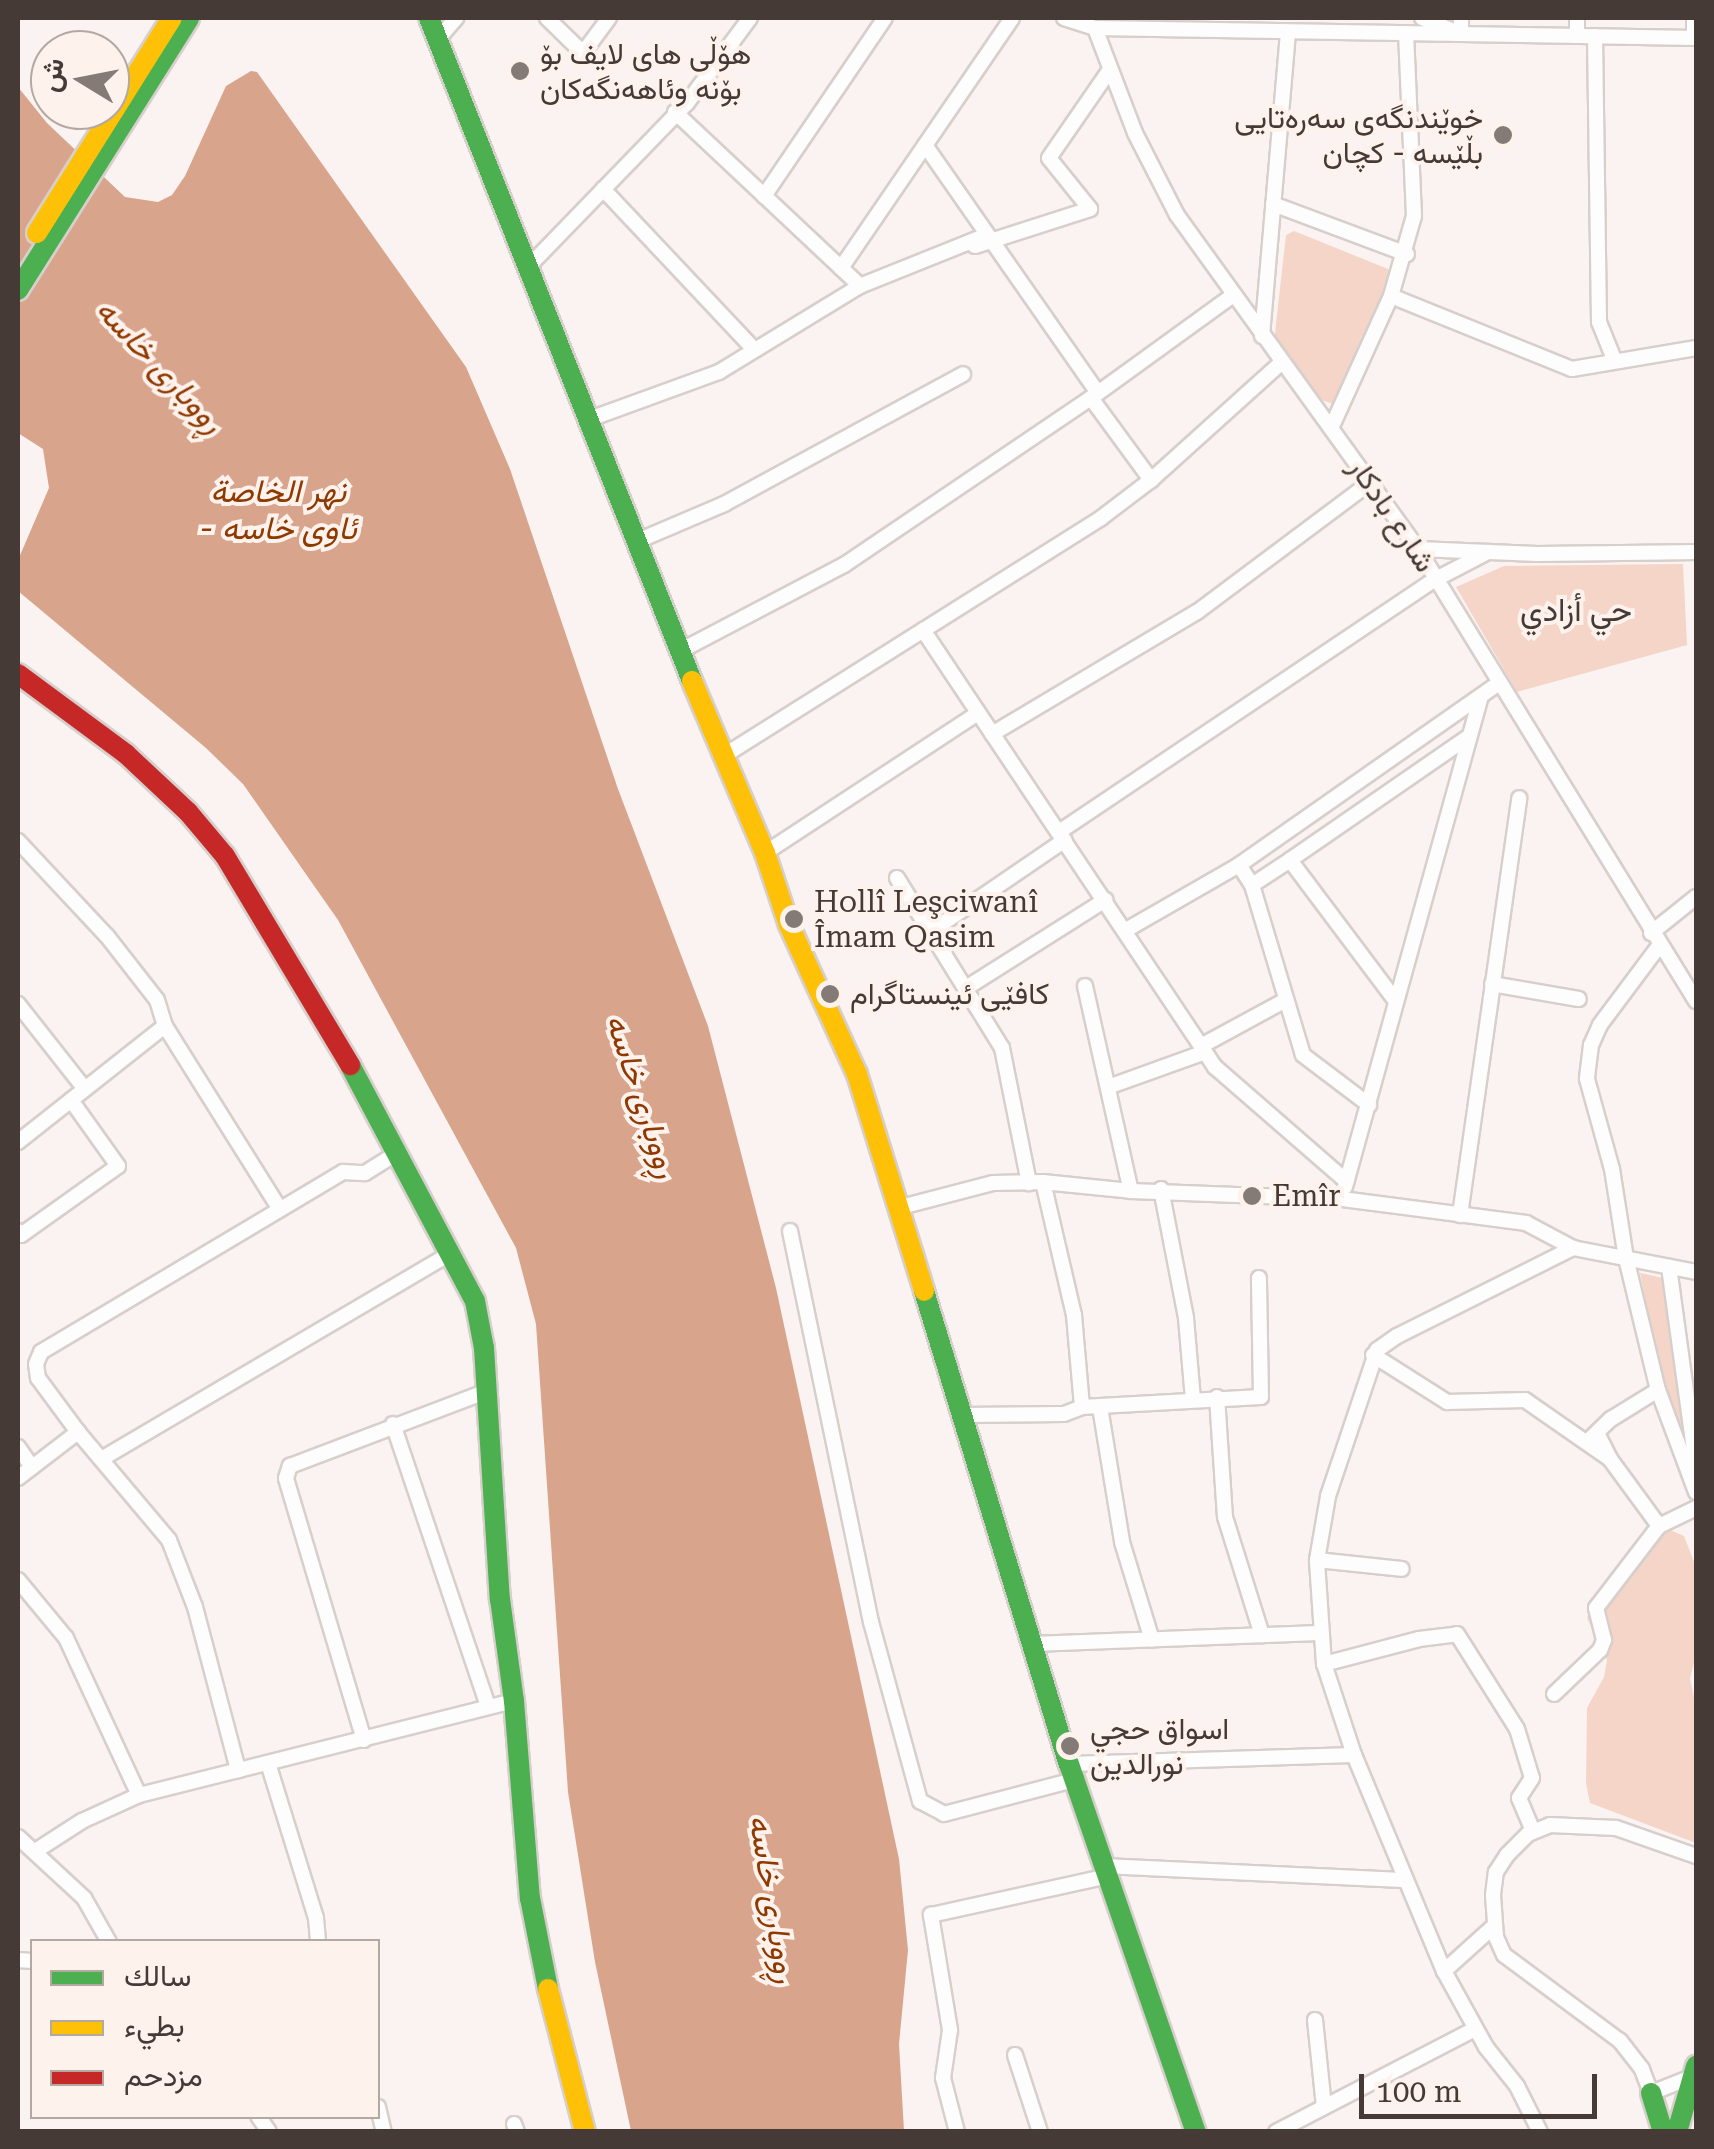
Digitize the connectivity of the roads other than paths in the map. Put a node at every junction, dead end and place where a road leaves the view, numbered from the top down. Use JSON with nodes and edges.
{"nodes":[{"id":1,"x":189,"y":18,"type":"edge"},
{"id":2,"x":429,"y":18,"type":"edge"},
{"id":3,"x":456,"y":18,"type":"edge"},
{"id":4,"x":547,"y":18,"type":"edge"},
{"id":5,"x":609,"y":18,"type":"edge"},
{"id":6,"x":750,"y":18,"type":"edge"},
{"id":7,"x":886,"y":18,"type":"edge"},
{"id":8,"x":1012,"y":18,"type":"edge"},
{"id":9,"x":1064,"y":18,"type":"edge"},
{"id":10,"x":1422,"y":18,"type":"edge"},
{"id":11,"x":1460,"y":18,"type":"edge"},
{"id":12,"x":1577,"y":18,"type":"edge"},
{"id":13,"x":1694,"y":18,"type":"edge"},
{"id":14,"x":1227,"y":24,"type":"edge"},
{"id":15,"x":172,"y":28,"type":"edge"},
{"id":16,"x":1095,"y":28,"type":"junction"},
{"id":17,"x":1288,"y":32,"type":"junction"},
{"id":18,"x":1406,"y":33,"type":"junction"},
{"id":19,"x":1461,"y":34,"type":"junction"},
{"id":20,"x":1577,"y":36,"type":"junction"},
{"id":21,"x":1595,"y":36,"type":"junction"},
{"id":22,"x":1695,"y":38,"type":"edge"},
{"id":23,"x":438,"y":39,"type":"junction"},
{"id":24,"x":1109,"y":71,"type":"junction"},
{"id":25,"x":675,"y":112,"type":"junction"},
{"id":26,"x":925,"y":145,"type":"junction"},
{"id":27,"x":603,"y":189,"type":"junction"},
{"id":28,"x":764,"y":196,"type":"junction"},
{"id":29,"x":1273,"y":204,"type":"junction"},
{"id":30,"x":991,"y":239,"type":"junction"},
{"id":31,"x":1407,"y":254,"type":"junction"},
{"id":32,"x":18,"y":264,"type":"edge"},
{"id":33,"x":530,"y":265,"type":"junction"},
{"id":34,"x":841,"y":268,"type":"junction"},
{"id":35,"x":860,"y":286,"type":"junction"},
{"id":36,"x":18,"y":290,"type":"edge"},
{"id":37,"x":1232,"y":296,"type":"junction"},
{"id":38,"x":1390,"y":296,"type":"junction"},
{"id":39,"x":1262,"y":336,"type":"junction"},
{"id":40,"x":1696,"y":348,"type":"edge"},
{"id":41,"x":754,"y":350,"type":"junction"},
{"id":42,"x":1614,"y":359,"type":"junction"},
{"id":43,"x":1282,"y":362,"type":"junction"},
{"id":44,"x":963,"y":374,"type":"dead end"},
{"id":45,"x":1095,"y":396,"type":"junction"},
{"id":46,"x":587,"y":420,"type":"junction"},
{"id":47,"x":1332,"y":426,"type":"junction"},
{"id":48,"x":1151,"y":480,"type":"junction"},
{"id":49,"x":1372,"y":481,"type":"junction"},
{"id":50,"x":634,"y":542,"type":"junction"},
{"id":51,"x":1418,"y":549,"type":"junction"},
{"id":52,"x":1488,"y":552,"type":"junction"},
{"id":53,"x":1696,"y":552,"type":"edge"},
{"id":54,"x":1436,"y":579,"type":"junction"},
{"id":55,"x":923,"y":630,"type":"junction"},
{"id":56,"x":680,"y":651,"type":"junction"},
{"id":57,"x":18,"y":674,"type":"edge"},
{"id":58,"x":1499,"y":683,"type":"junction"},
{"id":59,"x":1482,"y":696,"type":"junction"},
{"id":60,"x":978,"y":713,"type":"junction"},
{"id":61,"x":992,"y":734,"type":"junction"},
{"id":62,"x":1468,"y":737,"type":"junction"},
{"id":63,"x":725,"y":755,"type":"junction"},
{"id":64,"x":1519,"y":798,"type":"dead end"},
{"id":65,"x":1062,"y":836,"type":"junction"},
{"id":66,"x":18,"y":841,"type":"edge"},
{"id":67,"x":766,"y":853,"type":"junction"},
{"id":68,"x":1290,"y":860,"type":"junction"},
{"id":69,"x":1239,"y":865,"type":"junction"},
{"id":70,"x":897,"y":878,"type":"dead end"},
{"id":71,"x":1252,"y":885,"type":"junction"},
{"id":72,"x":1696,"y":897,"type":"edge"},
{"id":73,"x":1105,"y":900,"type":"junction"},
{"id":74,"x":1126,"y":930,"type":"junction"},
{"id":75,"x":930,"y":932,"type":"junction"},
{"id":76,"x":1655,"y":939,"type":"junction"},
{"id":77,"x":1492,"y":984,"type":"junction"},
{"id":78,"x":1085,"y":986,"type":"dead end"},
{"id":79,"x":966,"y":988,"type":"junction"},
{"id":80,"x":1579,"y":998,"type":"dead end"},
{"id":81,"x":1394,"y":1000,"type":"junction"},
{"id":82,"x":1284,"y":1001,"type":"junction"},
{"id":83,"x":1696,"y":1001,"type":"edge"},
{"id":84,"x":18,"y":1007,"type":"edge"},
{"id":85,"x":165,"y":1026,"type":"junction"},
{"id":86,"x":1203,"y":1050,"type":"junction"},
{"id":87,"x":1108,"y":1087,"type":"junction"},
{"id":88,"x":85,"y":1089,"type":"junction"},
{"id":89,"x":70,"y":1100,"type":"junction"},
{"id":90,"x":1369,"y":1104,"type":"junction"},
{"id":91,"x":18,"y":1142,"type":"edge"},
{"id":92,"x":398,"y":1152,"type":"junction"},
{"id":93,"x":1346,"y":1181,"type":"junction"},
{"id":94,"x":1036,"y":1182,"type":"junction"},
{"id":95,"x":1161,"y":1189,"type":"junction"},
{"id":96,"x":1132,"y":1191,"type":"junction"},
{"id":97,"x":1342,"y":1199,"type":"junction"},
{"id":98,"x":901,"y":1207,"type":"junction"},
{"id":99,"x":280,"y":1210,"type":"junction"},
{"id":100,"x":1460,"y":1215,"type":"junction"},
{"id":101,"x":790,"y":1230,"type":"dead end"},
{"id":102,"x":18,"y":1231,"type":"edge"},
{"id":103,"x":1573,"y":1248,"type":"junction"},
{"id":104,"x":451,"y":1253,"type":"junction"},
{"id":105,"x":1626,"y":1258,"type":"junction"},
{"id":106,"x":1669,"y":1267,"type":"junction"},
{"id":107,"x":1696,"y":1272,"type":"edge"},
{"id":108,"x":1259,"y":1278,"type":"dead end"},
{"id":109,"x":1373,"y":1355,"type":"junction"},
{"id":110,"x":1658,"y":1390,"type":"junction"},
{"id":111,"x":487,"y":1391,"type":"junction"},
{"id":112,"x":1193,"y":1398,"type":"junction"},
{"id":113,"x":1216,"y":1398,"type":"junction"},
{"id":114,"x":1100,"y":1407,"type":"junction"},
{"id":115,"x":1082,"y":1408,"type":"junction"},
{"id":116,"x":963,"y":1415,"type":"junction"},
{"id":117,"x":393,"y":1424,"type":"junction"},
{"id":118,"x":78,"y":1432,"type":"junction"},
{"id":119,"x":1592,"y":1437,"type":"junction"},
{"id":120,"x":18,"y":1447,"type":"edge"},
{"id":121,"x":103,"y":1458,"type":"junction"},
{"id":122,"x":1696,"y":1463,"type":"edge"},
{"id":123,"x":32,"y":1467,"type":"junction"},
{"id":124,"x":18,"y":1478,"type":"edge"},
{"id":125,"x":1696,"y":1492,"type":"edge"},
{"id":126,"x":1696,"y":1508,"type":"edge"},
{"id":127,"x":1659,"y":1526,"type":"junction"},
{"id":128,"x":1318,"y":1560,"type":"junction"},
{"id":129,"x":1402,"y":1570,"type":"dead end"},
{"id":130,"x":18,"y":1580,"type":"edge"},
{"id":131,"x":1320,"y":1633,"type":"junction"},
{"id":132,"x":1262,"y":1634,"type":"junction"},
{"id":133,"x":1152,"y":1640,"type":"junction"},
{"id":134,"x":1032,"y":1644,"type":"junction"},
{"id":135,"x":1324,"y":1664,"type":"junction"},
{"id":136,"x":1554,"y":1694,"type":"dead end"},
{"id":137,"x":514,"y":1701,"type":"junction"},
{"id":138,"x":488,"y":1706,"type":"junction"},
{"id":139,"x":364,"y":1740,"type":"junction"},
{"id":140,"x":1354,"y":1754,"type":"junction"},
{"id":141,"x":268,"y":1763,"type":"junction"},
{"id":142,"x":238,"y":1770,"type":"junction"},
{"id":143,"x":1072,"y":1772,"type":"junction"},
{"id":144,"x":138,"y":1795,"type":"junction"},
{"id":145,"x":1533,"y":1831,"type":"junction"},
{"id":146,"x":18,"y":1837,"type":"edge"},
{"id":147,"x":37,"y":1850,"type":"junction"},
{"id":148,"x":1696,"y":1856,"type":"edge"},
{"id":149,"x":1107,"y":1871,"type":"junction"},
{"id":150,"x":1406,"y":1880,"type":"junction"},
{"id":151,"x":1494,"y":1926,"type":"junction"},
{"id":152,"x":107,"y":1939,"type":"edge"},
{"id":153,"x":318,"y":1939,"type":"edge"},
{"id":154,"x":1444,"y":1971,"type":"junction"},
{"id":155,"x":1315,"y":2020,"type":"dead end"},
{"id":156,"x":1476,"y":2028,"type":"junction"},
{"id":157,"x":1015,"y":2054,"type":"dead end"},
{"id":158,"x":1695,"y":2071,"type":"edge"},
{"id":159,"x":1652,"y":2093,"type":"junction"},
{"id":160,"x":1324,"y":2107,"type":"junction"},
{"id":161,"x":584,"y":2132,"type":"edge"},
{"id":162,"x":957,"y":2132,"type":"edge"},
{"id":163,"x":1040,"y":2132,"type":"edge"},
{"id":164,"x":1196,"y":2132,"type":"edge"},
{"id":165,"x":1276,"y":2132,"type":"edge"},
{"id":166,"x":1540,"y":2132,"type":"edge"},
{"id":167,"x":1663,"y":2132,"type":"edge"},
{"id":168,"x":1677,"y":2132,"type":"edge"}],
"edges":[{"from":1,"to":15,"type":"street"},
{"from":2,"to":23,"type":"street"},
{"from":3,"to":23,"type":"street"},
{"from":4,"to":5,"type":"street"},
{"from":6,"to":25,"type":"street"},
{"from":7,"to":28,"type":"street"},
{"from":8,"to":26,"type":"street"},
{"from":9,"to":16,"type":"street"},
{"from":10,"to":19,"type":"street"},
{"from":11,"to":19,"type":"street"},
{"from":12,"to":20,"type":"street"},
{"from":13,"to":22,"type":"street"},
{"from":14,"to":16,"type":"street"},
{"from":14,"to":17,"type":"street"},
{"from":15,"to":32,"type":"street"},
{"from":15,"to":36,"type":"street"},
{"from":16,"to":24,"type":"street","name":"شارع بادكار"},
{"from":17,"to":18,"type":"street"},
{"from":17,"to":29,"type":"street"},
{"from":18,"to":19,"type":"street"},
{"from":18,"to":31,"type":"street"},
{"from":19,"to":20,"type":"street"},
{"from":20,"to":21,"type":"street"},
{"from":21,"to":22,"type":"street"},
{"from":21,"to":42,"type":"street"},
{"from":23,"to":33,"type":"street"},
{"from":24,"to":30,"type":"street"},
{"from":24,"to":37,"type":"street","name":"شارع بادكار"},
{"from":25,"to":27,"type":"street"},
{"from":25,"to":28,"type":"street"},
{"from":26,"to":30,"type":"street"},
{"from":26,"to":34,"type":"street"},
{"from":27,"to":33,"type":"street"},
{"from":27,"to":41,"type":"street"},
{"from":28,"to":34,"type":"street"},
{"from":29,"to":31,"type":"street"},
{"from":29,"to":39,"type":"street"},
{"from":30,"to":35,"type":"street"},
{"from":30,"to":45,"type":"street"},
{"from":31,"to":38,"type":"street"},
{"from":33,"to":46,"type":"street"},
{"from":34,"to":35,"type":"street"},
{"from":35,"to":41,"type":"street"},
{"from":37,"to":39,"type":"street","name":"شارع بادكار"},
{"from":37,"to":45,"type":"street"},
{"from":38,"to":42,"type":"street"},
{"from":38,"to":47,"type":"street"},
{"from":39,"to":43,"type":"street","name":"شارع بادكار"},
{"from":40,"to":42,"type":"street"},
{"from":41,"to":46,"type":"street"},
{"from":43,"to":47,"type":"street","name":"شارع بادكار"},
{"from":43,"to":48,"type":"street"},
{"from":44,"to":50,"type":"street"},
{"from":45,"to":48,"type":"street"},
{"from":45,"to":56,"type":"street"},
{"from":46,"to":50,"type":"street"},
{"from":47,"to":49,"type":"street","name":"شارع بادكار"},
{"from":48,"to":55,"type":"street"},
{"from":49,"to":51,"type":"street","name":"شارع بادكار"},
{"from":49,"to":61,"type":"street"},
{"from":50,"to":56,"type":"street"},
{"from":51,"to":52,"type":"street"},
{"from":51,"to":54,"type":"street","name":"شارع بادكار"},
{"from":52,"to":53,"type":"street"},
{"from":52,"to":54,"type":"street"},
{"from":54,"to":58,"type":"street","name":"شارع بادكار"},
{"from":54,"to":65,"type":"street"},
{"from":55,"to":60,"type":"street"},
{"from":55,"to":63,"type":"street"},
{"from":56,"to":63,"type":"street"},
{"from":57,"to":92,"type":"street"},
{"from":58,"to":59,"type":"street"},
{"from":58,"to":76,"type":"street","name":"شارع بادكار"},
{"from":59,"to":62,"type":"street"},
{"from":59,"to":69,"type":"street"},
{"from":60,"to":61,"type":"street"},
{"from":60,"to":67,"type":"street"},
{"from":61,"to":65,"type":"street"},
{"from":62,"to":68,"type":"street"},
{"from":62,"to":81,"type":"street"},
{"from":63,"to":67,"type":"street"},
{"from":64,"to":77,"type":"street"},
{"from":65,"to":73,"type":"street"},
{"from":65,"to":75,"type":"street"},
{"from":66,"to":85,"type":"street"},
{"from":67,"to":98,"type":"street"},
{"from":68,"to":71,"type":"street"},
{"from":68,"to":81,"type":"street"},
{"from":69,"to":71,"type":"street"},
{"from":69,"to":74,"type":"street"},
{"from":70,"to":75,"type":"street"},
{"from":71,"to":82,"type":"street"},
{"from":72,"to":76,"type":"street"},
{"from":73,"to":74,"type":"street"},
{"from":73,"to":79,"type":"street"},
{"from":74,"to":86,"type":"street"},
{"from":75,"to":79,"type":"street"},
{"from":76,"to":83,"type":"street","name":"شارع بادكار"},
{"from":76,"to":105,"type":"street"},
{"from":77,"to":80,"type":"street"},
{"from":77,"to":100,"type":"street"},
{"from":78,"to":87,"type":"street"},
{"from":79,"to":94,"type":"street"},
{"from":81,"to":90,"type":"street"},
{"from":82,"to":86,"type":"street"},
{"from":82,"to":90,"type":"street"},
{"from":84,"to":88,"type":"street"},
{"from":85,"to":88,"type":"street"},
{"from":85,"to":99,"type":"street"},
{"from":86,"to":87,"type":"street"},
{"from":86,"to":93,"type":"street"},
{"from":87,"to":96,"type":"street"},
{"from":88,"to":89,"type":"street"},
{"from":89,"to":91,"type":"street"},
{"from":89,"to":102,"type":"street"},
{"from":90,"to":93,"type":"street"},
{"from":92,"to":99,"type":"street"},
{"from":92,"to":104,"type":"street"},
{"from":93,"to":97,"type":"street"},
{"from":94,"to":96,"type":"street"},
{"from":94,"to":98,"type":"street"},
{"from":94,"to":115,"type":"street"},
{"from":95,"to":96,"type":"street"},
{"from":95,"to":97,"type":"street"},
{"from":95,"to":112,"type":"street"},
{"from":97,"to":100,"type":"street"},
{"from":98,"to":116,"type":"street"},
{"from":99,"to":118,"type":"street"},
{"from":100,"to":103,"type":"street"},
{"from":101,"to":143,"type":"street"},
{"from":103,"to":105,"type":"street"},
{"from":103,"to":109,"type":"street"},
{"from":104,"to":111,"type":"street"},
{"from":104,"to":121,"type":"street"},
{"from":105,"to":106,"type":"street"},
{"from":105,"to":110,"type":"street"},
{"from":106,"to":107,"type":"street"},
{"from":106,"to":122,"type":"street"},
{"from":108,"to":113,"type":"street"},
{"from":109,"to":119,"type":"street"},
{"from":109,"to":128,"type":"street"},
{"from":110,"to":119,"type":"street"},
{"from":110,"to":125,"type":"street"},
{"from":111,"to":117,"type":"street"},
{"from":111,"to":137,"type":"street"},
{"from":112,"to":113,"type":"street"},
{"from":112,"to":114,"type":"street"},
{"from":113,"to":132,"type":"street"},
{"from":114,"to":115,"type":"street"},
{"from":114,"to":133,"type":"street"},
{"from":115,"to":116,"type":"street"},
{"from":116,"to":134,"type":"street"},
{"from":117,"to":138,"type":"street"},
{"from":117,"to":139,"type":"street"},
{"from":118,"to":121,"type":"street"},
{"from":118,"to":123,"type":"street"},
{"from":119,"to":127,"type":"street"},
{"from":120,"to":123,"type":"street"},
{"from":121,"to":142,"type":"street"},
{"from":123,"to":124,"type":"street"},
{"from":126,"to":127,"type":"street"},
{"from":127,"to":136,"type":"street"},
{"from":128,"to":129,"type":"street"},
{"from":128,"to":131,"type":"street"},
{"from":130,"to":144,"type":"street"},
{"from":131,"to":132,"type":"street"},
{"from":131,"to":135,"type":"street"},
{"from":132,"to":133,"type":"street"},
{"from":133,"to":134,"type":"street"},
{"from":134,"to":143,"type":"street"},
{"from":135,"to":140,"type":"street"},
{"from":135,"to":145,"type":"street"},
{"from":137,"to":138,"type":"street"},
{"from":137,"to":161,"type":"street"},
{"from":138,"to":139,"type":"street"},
{"from":139,"to":141,"type":"street"},
{"from":140,"to":143,"type":"street"},
{"from":140,"to":150,"type":"street"},
{"from":141,"to":142,"type":"street"},
{"from":141,"to":153,"type":"street"},
{"from":142,"to":144,"type":"street"},
{"from":143,"to":149,"type":"street"},
{"from":144,"to":147,"type":"street"},
{"from":145,"to":148,"type":"street"},
{"from":145,"to":151,"type":"street"},
{"from":146,"to":147,"type":"street"},
{"from":147,"to":152,"type":"street"},
{"from":149,"to":150,"type":"street"},
{"from":149,"to":162,"type":"street"},
{"from":149,"to":164,"type":"street"},
{"from":150,"to":154,"type":"street"},
{"from":151,"to":154,"type":"street"},
{"from":151,"to":159,"type":"street"},
{"from":154,"to":156,"type":"street"},
{"from":155,"to":160,"type":"street"},
{"from":156,"to":160,"type":"street"},
{"from":156,"to":166,"type":"street"},
{"from":157,"to":163,"type":"street"},
{"from":158,"to":159,"type":"street"},
{"from":158,"to":168,"type":"street"},
{"from":159,"to":167,"type":"street"},
{"from":160,"to":165,"type":"street"}]}
